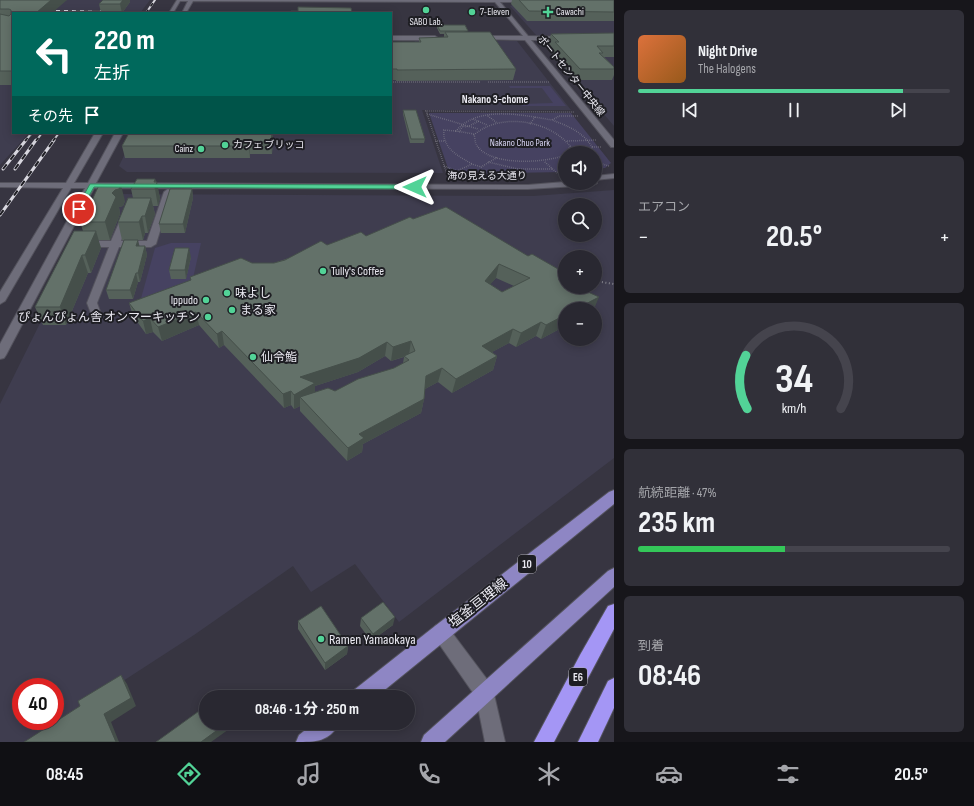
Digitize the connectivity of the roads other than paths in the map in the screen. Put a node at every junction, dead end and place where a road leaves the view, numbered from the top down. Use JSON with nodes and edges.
{"nodes":[{"id":1,"x":179,"y":0,"type":"edge"},
{"id":2,"x":191,"y":0,"type":"edge"},
{"id":3,"x":349,"y":0,"type":"edge"},
{"id":4,"x":496,"y":0,"type":"edge"},
{"id":5,"x":530,"y":1,"type":"edge"},
{"id":6,"x":172,"y":12,"type":"edge"},
{"id":7,"x":185,"y":12,"type":"edge"},
{"id":8,"x":392,"y":38,"type":"edge"},
{"id":9,"x":444,"y":38,"type":"edge"},
{"id":10,"x":474,"y":38,"type":"edge"},
{"id":11,"x":527,"y":38,"type":"junction"},
{"id":12,"x":570,"y":38,"type":"edge"},
{"id":13,"x":98,"y":134,"type":"edge"},
{"id":14,"x":118,"y":134,"type":"edge"},
{"id":15,"x":614,"y":145,"type":"edge"},
{"id":16,"x":614,"y":176,"type":"edge"},
{"id":17,"x":602,"y":177,"type":"edge"},
{"id":18,"x":0,"y":178,"type":"edge"},
{"id":19,"x":558,"y":181,"type":"edge"},
{"id":20,"x":614,"y":181,"type":"edge"},
{"id":21,"x":70,"y":182,"type":"junction"},
{"id":22,"x":602,"y":182,"type":"edge"},
{"id":23,"x":93,"y":183,"type":"junction"},
{"id":24,"x":0,"y":185,"type":"edge"},
{"id":25,"x":558,"y":185,"type":"edge"},
{"id":26,"x":168,"y":192,"type":"edge"},
{"id":27,"x":128,"y":210,"type":"edge"},
{"id":28,"x":78,"y":244,"type":"edge"},
{"id":29,"x":115,"y":244,"type":"junction"},
{"id":30,"x":0,"y":301,"type":"edge"},
{"id":31,"x":96,"y":314,"type":"dead end"},
{"id":32,"x":0,"y":355,"type":"edge"},
{"id":33,"x":614,"y":496,"type":"edge"},
{"id":34,"x":614,"y":576,"type":"edge"},
{"id":35,"x":614,"y":612,"type":"edge"},
{"id":36,"x":441,"y":632,"type":"junction"},
{"id":37,"x":614,"y":688,"type":"edge"},
{"id":38,"x":370,"y":690,"type":"edge"},
{"id":39,"x":485,"y":693,"type":"junction"},
{"id":40,"x":321,"y":730,"type":"edge"},
{"id":41,"x":306,"y":742,"type":"edge"},
{"id":42,"x":431,"y":742,"type":"edge"},
{"id":43,"x":495,"y":742,"type":"edge"},
{"id":44,"x":544,"y":742,"type":"edge"},
{"id":45,"x":588,"y":742,"type":"edge"}],
"edges":[{"from":1,"to":2,"type":"street"},
{"from":1,"to":6,"type":"street"},
{"from":2,"to":3,"type":"street"},
{"from":2,"to":7,"type":"street"},
{"from":3,"to":4,"type":"street"},
{"from":4,"to":5,"type":"street"},
{"from":4,"to":11,"type":"street","name":"ポートセンター中央線"},
{"from":8,"to":9,"type":"street"},
{"from":10,"to":11,"type":"street"},
{"from":11,"to":12,"type":"street"},
{"from":11,"to":15,"type":"street","name":"ポートセンター中央線"},
{"from":13,"to":21,"type":"street"},
{"from":14,"to":23,"type":"street"},
{"from":16,"to":17,"type":"street"},
{"from":18,"to":21,"type":"street"},
{"from":19,"to":23,"type":"street"},
{"from":20,"to":22,"type":"street","name":"海の見える大通り"},
{"from":21,"to":23,"type":"street","name":"海の見える大通り"},
{"from":21,"to":24,"type":"street"},
{"from":21,"to":30,"type":"street"},
{"from":23,"to":25,"type":"street","name":"海の見える大通り"},
{"from":23,"to":32,"type":"street"},
{"from":26,"to":29,"type":"street"},
{"from":27,"to":29,"type":"street"},
{"from":28,"to":29,"type":"street"},
{"from":29,"to":31,"type":"street"},
{"from":33,"to":36,"type":"main road","name":"塩釜亘理線","number":"10"},
{"from":34,"to":39,"type":"main road"},
{"from":35,"to":44,"type":"highway","number":"E6"},
{"from":36,"to":38,"type":"main road","name":"塩釜亘理線","number":"10"},
{"from":36,"to":39,"type":"street"},
{"from":37,"to":45,"type":"highway"},
{"from":39,"to":42,"type":"main road"},
{"from":39,"to":43,"type":"street"},
{"from":40,"to":41,"type":"main road"}]}
